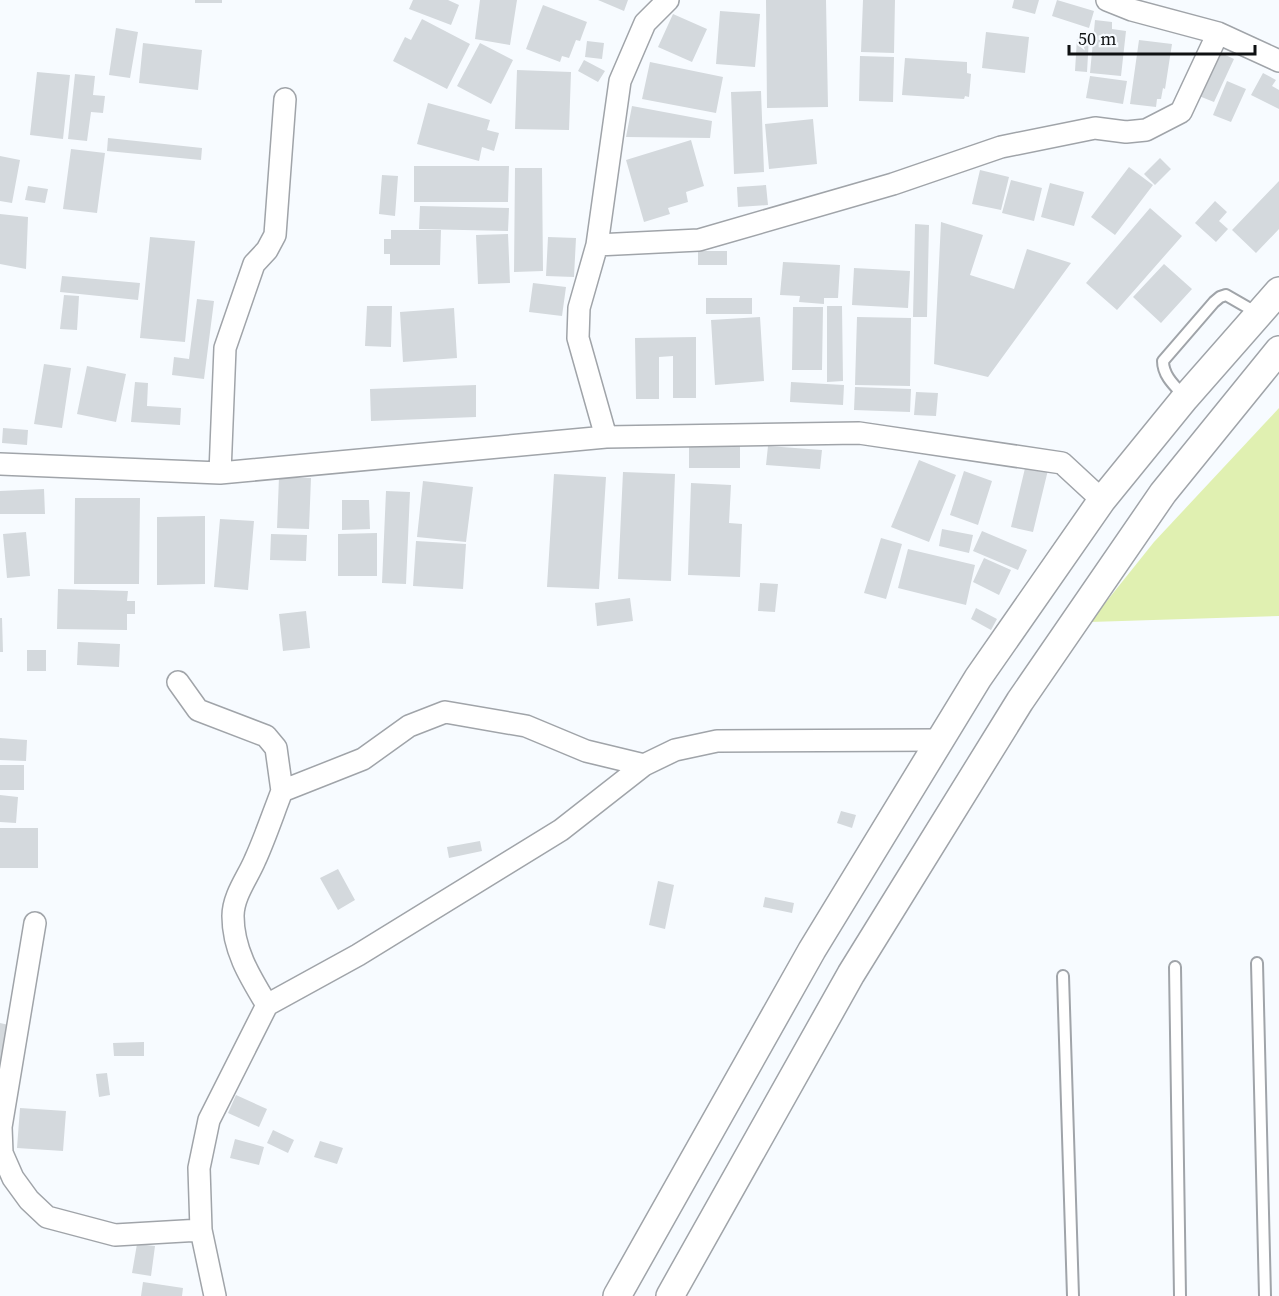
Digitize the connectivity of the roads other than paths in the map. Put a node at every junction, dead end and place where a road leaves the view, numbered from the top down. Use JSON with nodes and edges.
{"nodes":[{"id":1,"x":668,"y":0,"type":"edge"},
{"id":2,"x":1107,"y":0,"type":"edge"},
{"id":3,"x":1218,"y":33,"type":"junction"},
{"id":4,"x":1279,"y":61,"type":"edge"},
{"id":5,"x":285,"y":99,"type":"dead end"},
{"id":6,"x":597,"y":245,"type":"junction"},
{"id":7,"x":1279,"y":291,"type":"edge"},
{"id":8,"x":1259,"y":314,"type":"junction"},
{"id":9,"x":1279,"y":350,"type":"edge"},
{"id":10,"x":1185,"y":398,"type":"junction"},
{"id":11,"x":606,"y":437,"type":"junction"},
{"id":12,"x":0,"y":464,"type":"edge"},
{"id":13,"x":220,"y":473,"type":"junction"},
{"id":14,"x":1102,"y":500,"type":"junction"},
{"id":15,"x":178,"y":682,"type":"dead end"},
{"id":16,"x":940,"y":740,"type":"junction"},
{"id":17,"x":644,"y":765,"type":"junction"},
{"id":18,"x":282,"y":791,"type":"junction"},
{"id":19,"x":35,"y":923,"type":"dead end"},
{"id":20,"x":1257,"y":963,"type":"dead end"},
{"id":21,"x":1175,"y":967,"type":"dead end"},
{"id":22,"x":1063,"y":976,"type":"dead end"},
{"id":23,"x":267,"y":1005,"type":"junction"},
{"id":24,"x":201,"y":1230,"type":"junction"},
{"id":25,"x":215,"y":1296,"type":"edge"},
{"id":26,"x":617,"y":1296,"type":"edge"},
{"id":27,"x":670,"y":1296,"type":"edge"},
{"id":28,"x":1073,"y":1296,"type":"edge"},
{"id":29,"x":1180,"y":1296,"type":"edge"},
{"id":30,"x":1265,"y":1296,"type":"edge"}],
"edges":[{"from":1,"to":6,"type":"street"},
{"from":2,"to":3,"type":"street"},
{"from":3,"to":4,"type":"street"},
{"from":3,"to":6,"type":"street"},
{"from":5,"to":13,"type":"street"},
{"from":6,"to":11,"type":"street"},
{"from":7,"to":8,"type":"street"},
{"from":8,"to":10,"type":"street"},
{"from":8,"to":10,"type":"lane"},
{"from":9,"to":27,"type":"street"},
{"from":10,"to":14,"type":"street"},
{"from":11,"to":13,"type":"street"},
{"from":11,"to":14,"type":"street"},
{"from":12,"to":13,"type":"street"},
{"from":14,"to":16,"type":"street"},
{"from":15,"to":18,"type":"street"},
{"from":16,"to":17,"type":"street"},
{"from":16,"to":26,"type":"street"},
{"from":17,"to":18,"type":"street"},
{"from":17,"to":23,"type":"street"},
{"from":18,"to":23,"type":"street"},
{"from":19,"to":24,"type":"street"},
{"from":20,"to":30,"type":"lane"},
{"from":21,"to":29,"type":"lane"},
{"from":22,"to":28,"type":"lane"},
{"from":23,"to":24,"type":"street"},
{"from":24,"to":25,"type":"street"}]}
